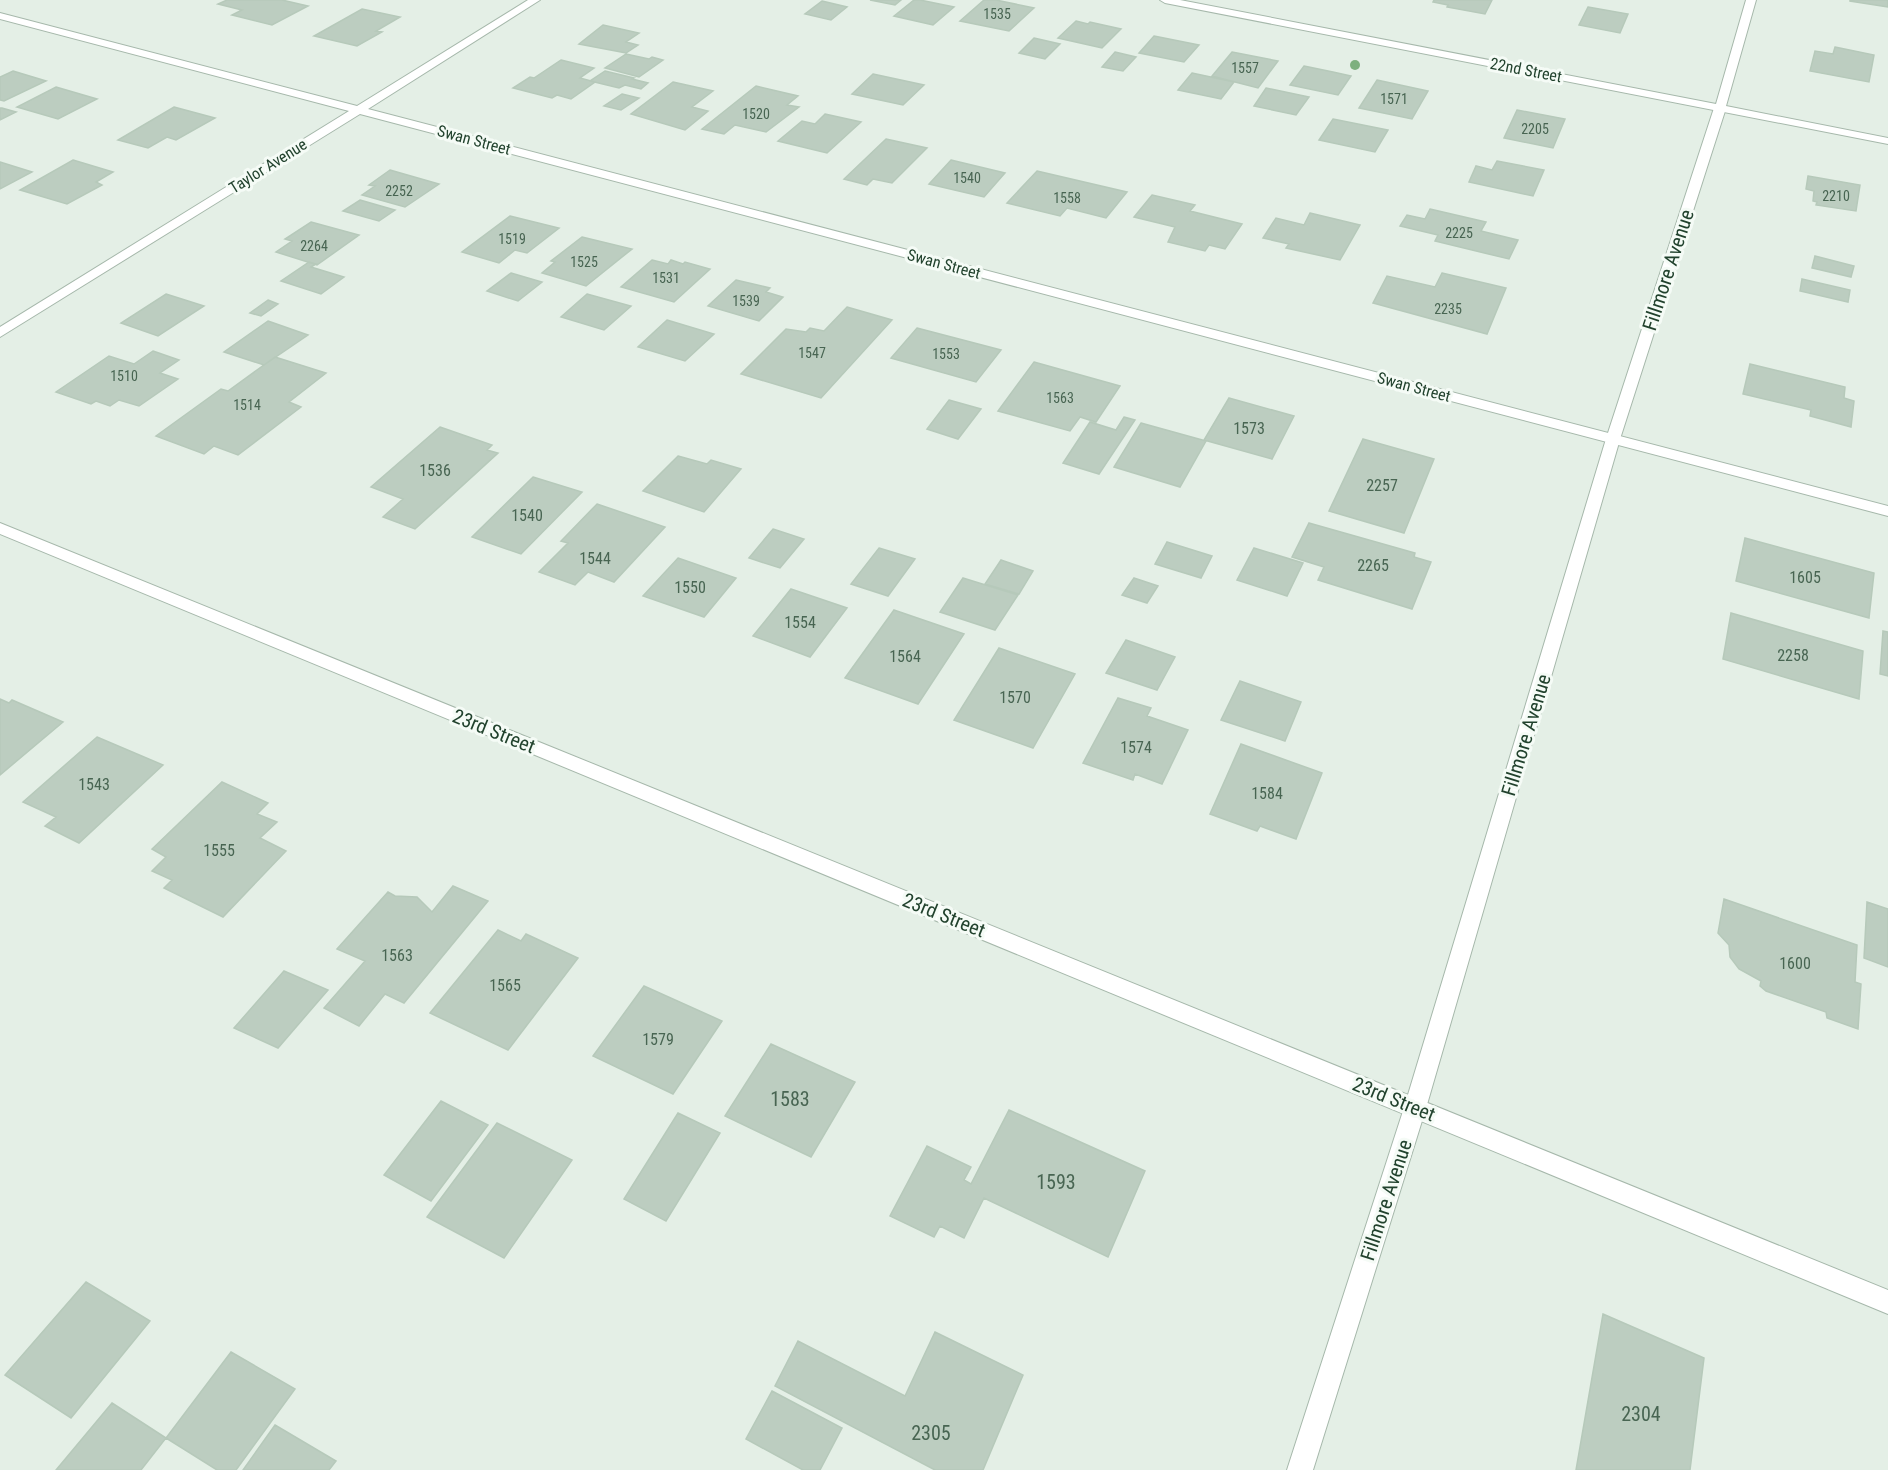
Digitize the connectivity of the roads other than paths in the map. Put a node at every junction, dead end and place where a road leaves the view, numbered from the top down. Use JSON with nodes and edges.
{"nodes":[{"id":1,"x":535,"y":0,"type":"edge"},
{"id":2,"x":1165,"y":0,"type":"edge"},
{"id":3,"x":1750,"y":0,"type":"edge"},
{"id":4,"x":0,"y":16,"type":"edge"},
{"id":5,"x":1720,"y":108,"type":"junction"},
{"id":6,"x":359,"y":110,"type":"junction"},
{"id":7,"x":1888,"y":141,"type":"edge"},
{"id":8,"x":0,"y":333,"type":"edge"},
{"id":9,"x":1613,"y":439,"type":"junction"},
{"id":10,"x":1888,"y":512,"type":"edge"},
{"id":11,"x":0,"y":528,"type":"edge"},
{"id":12,"x":1415,"y":1108,"type":"junction"},
{"id":13,"x":1888,"y":1302,"type":"edge"},
{"id":14,"x":1300,"y":1470,"type":"edge"}],
"edges":[{"from":1,"to":6,"type":"street","name":"Taylor Avenue"},
{"from":2,"to":5,"type":"street","name":"22nd Street"},
{"from":3,"to":5,"type":"street","name":"Fillmore Avenue"},
{"from":4,"to":6,"type":"street","name":"Swan Street"},
{"from":5,"to":7,"type":"street","name":"22nd Street"},
{"from":5,"to":9,"type":"street","name":"Fillmore Avenue"},
{"from":6,"to":8,"type":"street","name":"Taylor Avenue"},
{"from":6,"to":9,"type":"street","name":"Swan Street"},
{"from":9,"to":10,"type":"street","name":"Swan Street"},
{"from":9,"to":12,"type":"street","name":"Fillmore Avenue"},
{"from":11,"to":12,"type":"street","name":"23rd Street"},
{"from":12,"to":13,"type":"street","name":"23rd Street"},
{"from":12,"to":14,"type":"street","name":"Fillmore Avenue"}]}
